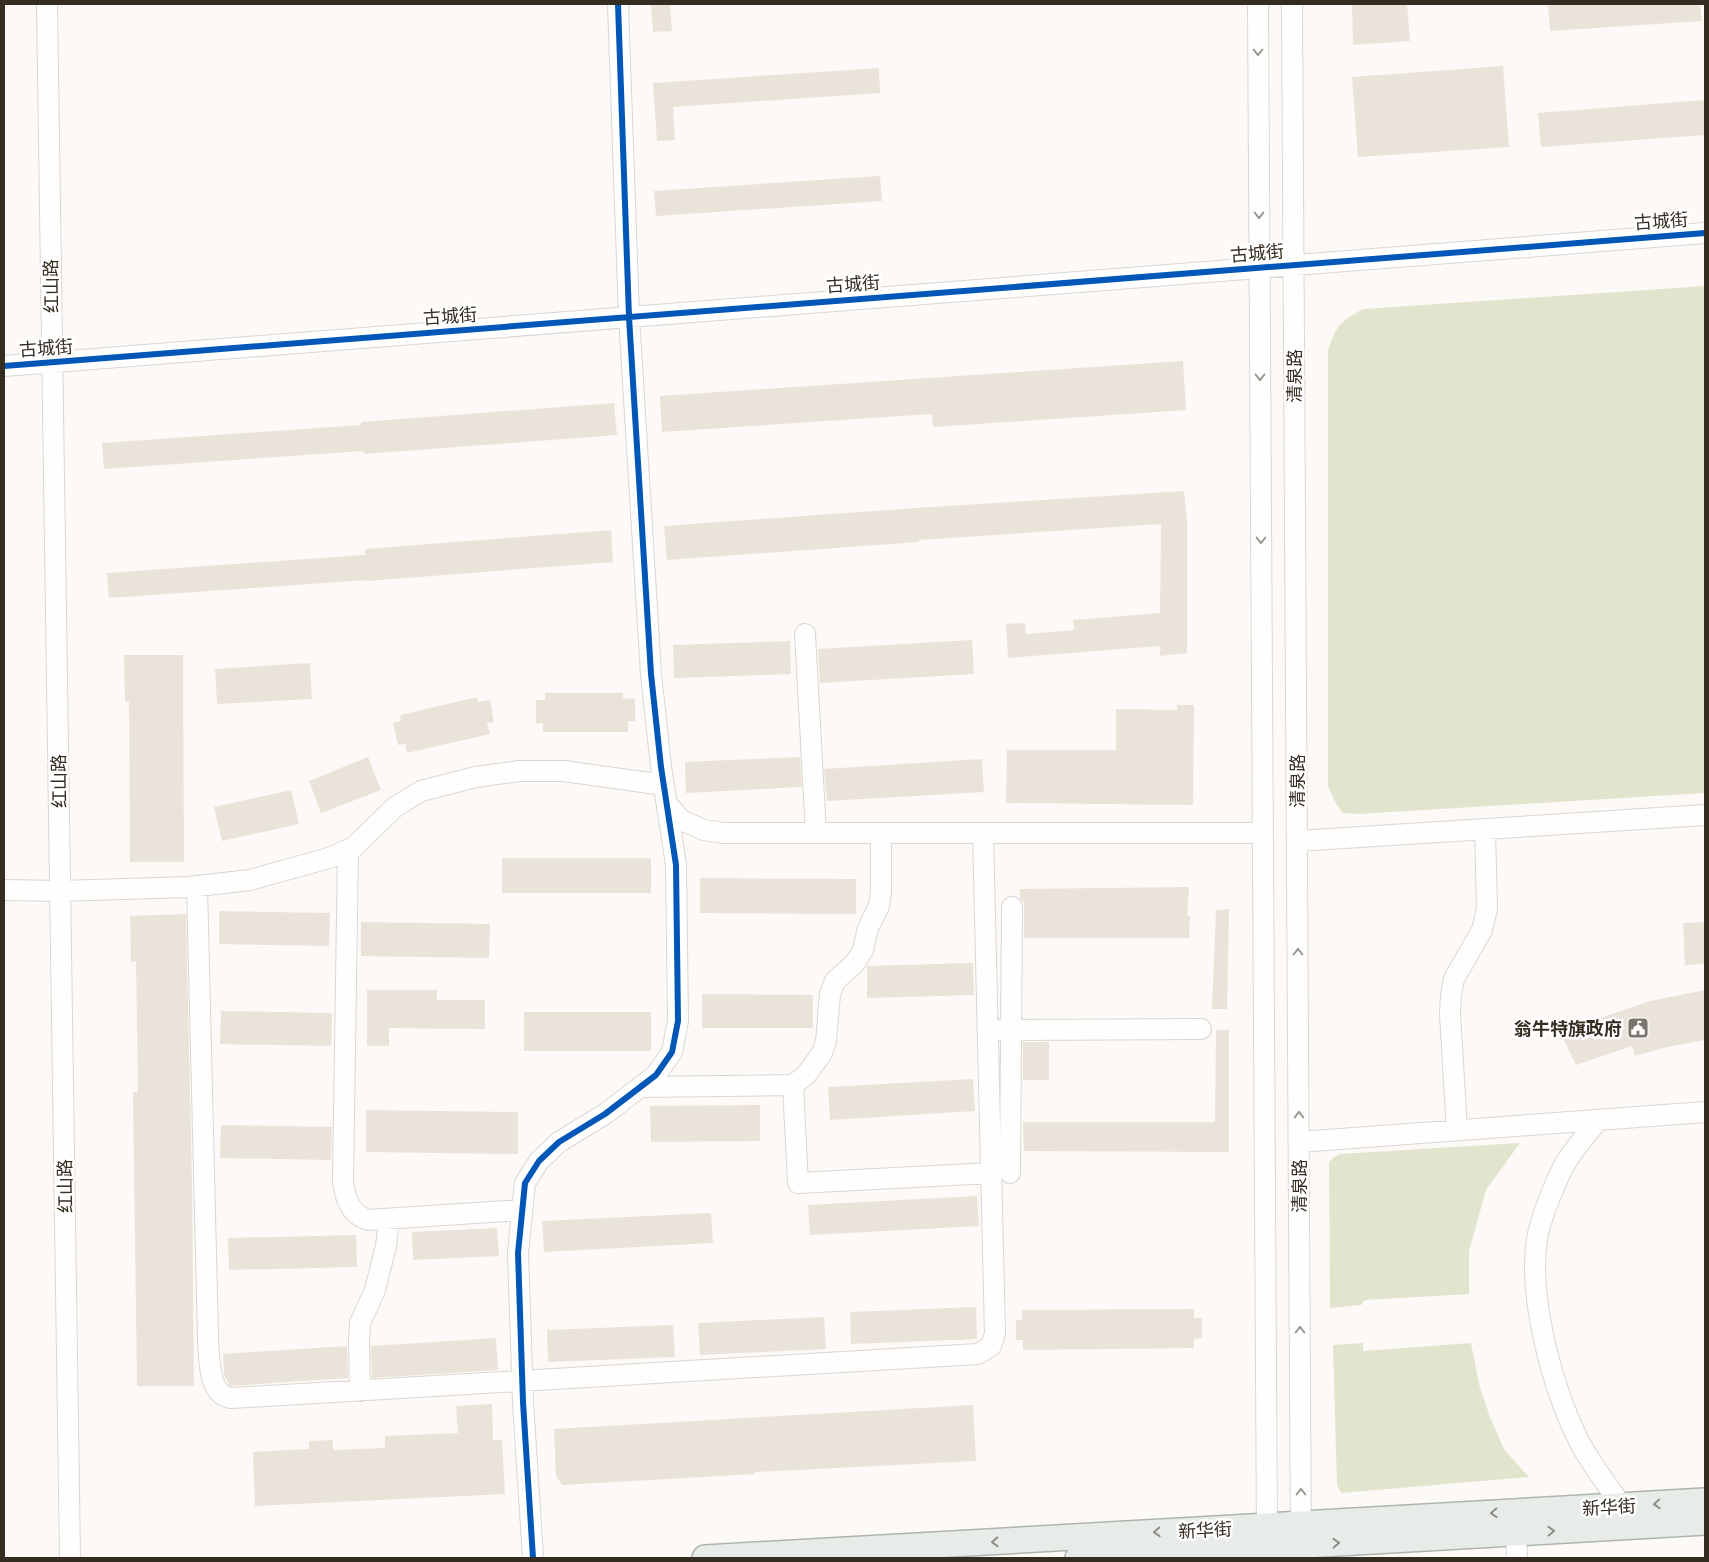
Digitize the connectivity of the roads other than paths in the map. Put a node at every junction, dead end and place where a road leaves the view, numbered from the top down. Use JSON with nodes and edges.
{"nodes":[{"id":1,"x":47,"y":4,"type":"edge"},
{"id":2,"x":618,"y":4,"type":"edge"},
{"id":3,"x":1258,"y":4,"type":"edge"},
{"id":4,"x":1292,"y":4,"type":"edge"},
{"id":5,"x":1705,"y":233,"type":"edge"},
{"id":6,"x":1293,"y":265,"type":"junction"},
{"id":7,"x":1259,"y":268,"type":"junction"},
{"id":8,"x":629,"y":317,"type":"junction"},
{"id":9,"x":52,"y":362,"type":"junction"},
{"id":10,"x":4,"y":366,"type":"edge"},
{"id":11,"x":805,"y":634,"type":"dead end"},
{"id":12,"x":665,"y":794,"type":"junction"},
{"id":13,"x":1705,"y":815,"type":"edge"},
{"id":14,"x":1485,"y":829,"type":"junction"},
{"id":15,"x":816,"y":833,"type":"junction"},
{"id":16,"x":881,"y":833,"type":"junction"},
{"id":17,"x":982,"y":833,"type":"junction"},
{"id":18,"x":1262,"y":833,"type":"junction"},
{"id":19,"x":1297,"y":841,"type":"junction"},
{"id":20,"x":348,"y":850,"type":"junction"},
{"id":21,"x":197,"y":886,"type":"junction"},
{"id":22,"x":4,"y":890,"type":"edge"},
{"id":23,"x":60,"y":891,"type":"junction"},
{"id":24,"x":1012,"y":907,"type":"dead end"},
{"id":25,"x":1201,"y":1029,"type":"dead end"},
{"id":26,"x":1006,"y":1030,"type":"junction"},
{"id":27,"x":793,"y":1085,"type":"junction"},
{"id":28,"x":640,"y":1087,"type":"junction"},
{"id":29,"x":1705,"y":1112,"type":"edge"},
{"id":30,"x":1598,"y":1120,"type":"junction"},
{"id":31,"x":1457,"y":1130,"type":"junction"},
{"id":32,"x":1299,"y":1142,"type":"junction"},
{"id":33,"x":1000,"y":1173,"type":"junction"},
{"id":34,"x":522,"y":1210,"type":"junction"},
{"id":35,"x":389,"y":1219,"type":"junction"},
{"id":36,"x":522,"y":1380,"type":"junction"},
{"id":37,"x":360,"y":1391,"type":"junction"},
{"id":38,"x":1705,"y":1501,"type":"edge"},
{"id":39,"x":1622,"y":1506,"type":"junction"},
{"id":40,"x":1705,"y":1522,"type":"edge"},
{"id":41,"x":1516,"y":1533,"type":"junction"},
{"id":42,"x":1301,"y":1543,"type":"edge"},
{"id":43,"x":1267,"y":1544,"type":"edge"},
{"id":44,"x":70,"y":1558,"type":"edge"},
{"id":45,"x":532,"y":1558,"type":"edge"},
{"id":46,"x":705,"y":1558,"type":"edge"},
{"id":47,"x":1078,"y":1558,"type":"edge"},
{"id":48,"x":1517,"y":1558,"type":"edge"}],
"edges":[{"from":1,"to":9,"type":"street","name":"红山路"},
{"from":2,"to":8,"type":"street"},
{"from":3,"to":7,"type":"street","name":"清泉路","one_way":true},
{"from":4,"to":6,"type":"street","name":"清泉路"},
{"from":5,"to":6,"type":"street","name":"古城街"},
{"from":6,"to":7,"type":"street","name":"古城街"},
{"from":6,"to":19,"type":"street","name":"清泉路"},
{"from":7,"to":8,"type":"street","name":"古城街"},
{"from":7,"to":18,"type":"street","name":"清泉路","one_way":true},
{"from":8,"to":9,"type":"street","name":"古城街"},
{"from":8,"to":12,"type":"street"},
{"from":9,"to":10,"type":"street","name":"古城街"},
{"from":9,"to":23,"type":"street","name":"红山路"},
{"from":11,"to":15,"type":"street"},
{"from":12,"to":15,"type":"street"},
{"from":12,"to":20,"type":"street"},
{"from":12,"to":28,"type":"street"},
{"from":13,"to":14,"type":"street"},
{"from":14,"to":19,"type":"street"},
{"from":14,"to":31,"type":"street"},
{"from":15,"to":16,"type":"street"},
{"from":16,"to":17,"type":"street"},
{"from":16,"to":27,"type":"street"},
{"from":17,"to":18,"type":"street"},
{"from":17,"to":33,"type":"street"},
{"from":18,"to":43,"type":"street","name":"清泉路"},
{"from":32,"to":19,"type":"street","name":"清泉路","one_way":true},
{"from":20,"to":21,"type":"street"},
{"from":20,"to":35,"type":"street"},
{"from":21,"to":23,"type":"street"},
{"from":21,"to":37,"type":"street"},
{"from":22,"to":23,"type":"street"},
{"from":23,"to":44,"type":"street","name":"红山路"},
{"from":24,"to":26,"type":"street"},
{"from":25,"to":26,"type":"street"},
{"from":26,"to":33,"type":"street"},
{"from":27,"to":28,"type":"street"},
{"from":27,"to":33,"type":"street"},
{"from":28,"to":34,"type":"street"},
{"from":29,"to":30,"type":"street"},
{"from":30,"to":31,"type":"street"},
{"from":30,"to":39,"type":"street"},
{"from":31,"to":32,"type":"street"},
{"from":42,"to":32,"type":"street","name":"清泉路","one_way":true},
{"from":33,"to":36,"type":"street"},
{"from":34,"to":35,"type":"street"},
{"from":34,"to":36,"type":"street"},
{"from":35,"to":37,"type":"street"},
{"from":36,"to":37,"type":"street"},
{"from":36,"to":45,"type":"street"},
{"from":38,"to":39,"type":"main road","name":"新华街","one_way":true},
{"from":39,"to":42,"type":"main road","name":"新华街","one_way":true},
{"from":41,"to":40,"type":"main road","name":"新华街","one_way":true},
{"from":42,"to":41,"type":"main road","name":"新华街","one_way":true},
{"from":41,"to":48,"type":"street"},
{"from":42,"to":43,"type":"main road","name":"新华街"},
{"from":43,"to":46,"type":"main road","name":"新华街","one_way":true},
{"from":43,"to":47,"type":"main road","name":"新华街"}]}
